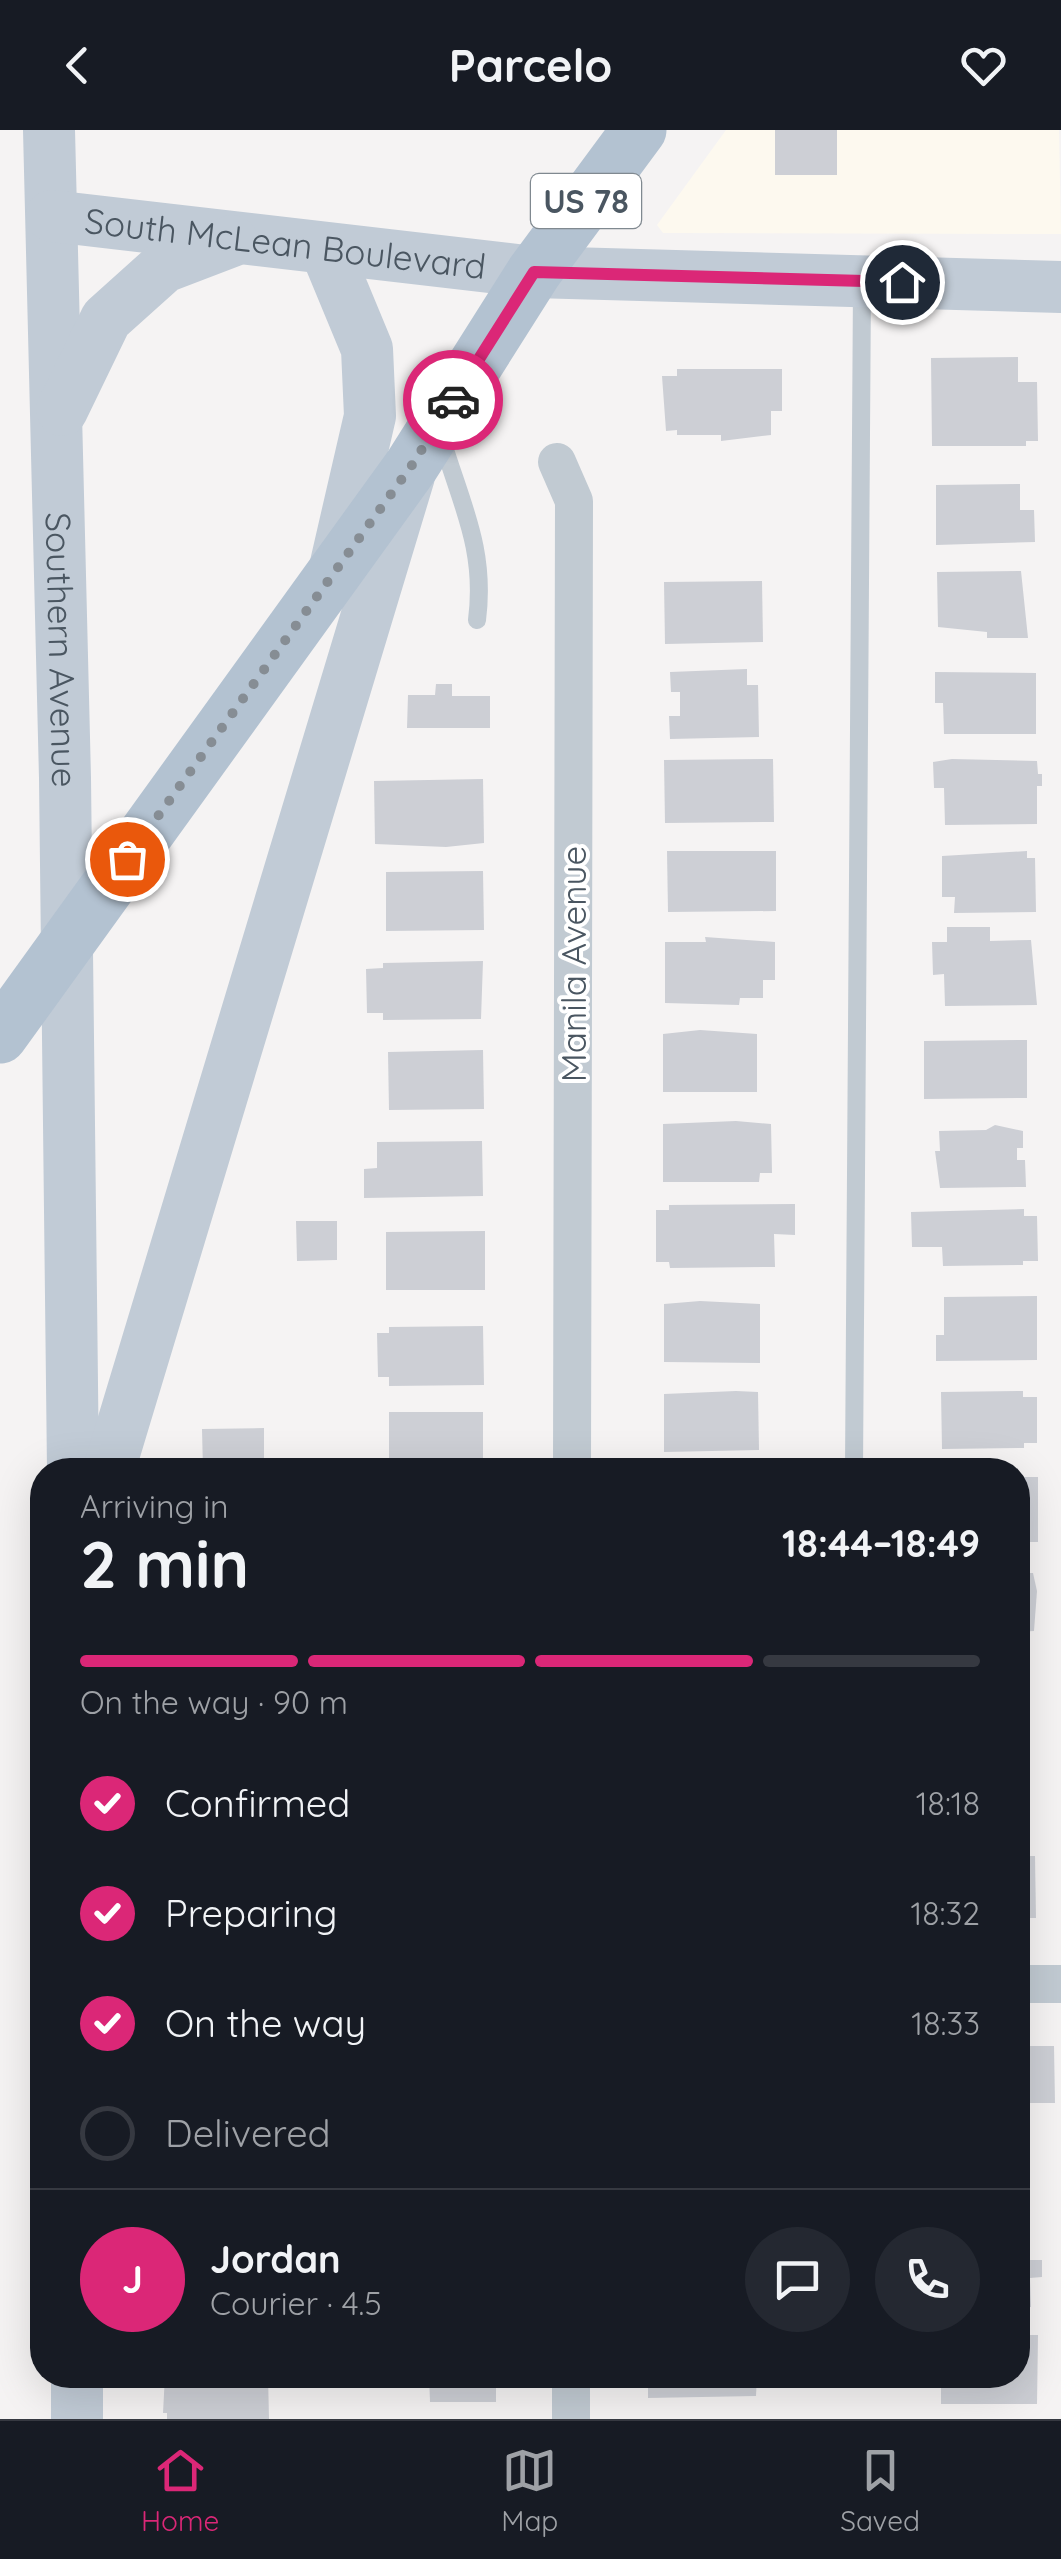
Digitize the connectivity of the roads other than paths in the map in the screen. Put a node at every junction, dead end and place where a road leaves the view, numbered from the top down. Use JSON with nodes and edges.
{"nodes":[{"id":1,"x":49,"y":130,"type":"edge"},
{"id":2,"x":639,"y":130,"type":"edge"},
{"id":3,"x":52,"y":216,"type":"junction"},
{"id":4,"x":240,"y":237,"type":"junction"},
{"id":5,"x":326,"y":250,"type":"junction"},
{"id":6,"x":534,"y":272,"type":"junction"},
{"id":7,"x":863,"y":281,"type":"junction"},
{"id":8,"x":1061,"y":286,"type":"edge"},
{"id":9,"x":57,"y":421,"type":"junction"},
{"id":10,"x":424,"y":445,"type":"junction"},
{"id":11,"x":557,"y":462,"type":"dead end"},
{"id":12,"x":334,"y":574,"type":"junction"},
{"id":13,"x":477,"y":620,"type":"dead end"},
{"id":14,"x":0,"y":1036,"type":"edge"},
{"id":15,"x":73,"y":1458,"type":"edge"},
{"id":16,"x":113,"y":1458,"type":"edge"},
{"id":17,"x":572,"y":1458,"type":"edge"},
{"id":18,"x":854,"y":1458,"type":"edge"},
{"id":19,"x":1030,"y":1984,"type":"edge"},
{"id":20,"x":1061,"y":1984,"type":"edge"},
{"id":21,"x":77,"y":2388,"type":"edge"},
{"id":22,"x":571,"y":2388,"type":"edge"},
{"id":23,"x":77,"y":2419,"type":"edge"},
{"id":24,"x":570,"y":2419,"type":"edge"}],
"edges":[{"from":1,"to":3,"type":"main road","name":"Southern Avenue"},
{"from":2,"to":6,"type":"main road","number":"US 78"},
{"from":3,"to":4,"type":"main road","name":"South McLean Boulevard"},
{"from":3,"to":9,"type":"main road","name":"Southern Avenue"},
{"from":4,"to":5,"type":"main road","name":"South McLean Boulevard"},
{"from":4,"to":9,"type":"main road"},
{"from":5,"to":6,"type":"main road","name":"South McLean Boulevard"},
{"from":5,"to":12,"type":"main road"},
{"from":6,"to":7,"type":"main road","name":"South McLean Boulevard"},
{"from":6,"to":10,"type":"main road","number":"US 78"},
{"from":7,"to":8,"type":"main road","name":"South McLean Boulevard"},
{"from":7,"to":18,"type":"lane"},
{"from":9,"to":15,"type":"main road","name":"Southern Avenue"},
{"from":10,"to":12,"type":"main road","number":"US 78"},
{"from":10,"to":13,"type":"lane"},
{"from":10,"to":16,"type":"main road"},
{"from":11,"to":17,"type":"street","name":"Manila Avenue"},
{"from":12,"to":14,"type":"main road","number":"US 78"},
{"from":19,"to":20,"type":"street"},
{"from":21,"to":23,"type":"main road"},
{"from":22,"to":24,"type":"street"}]}
